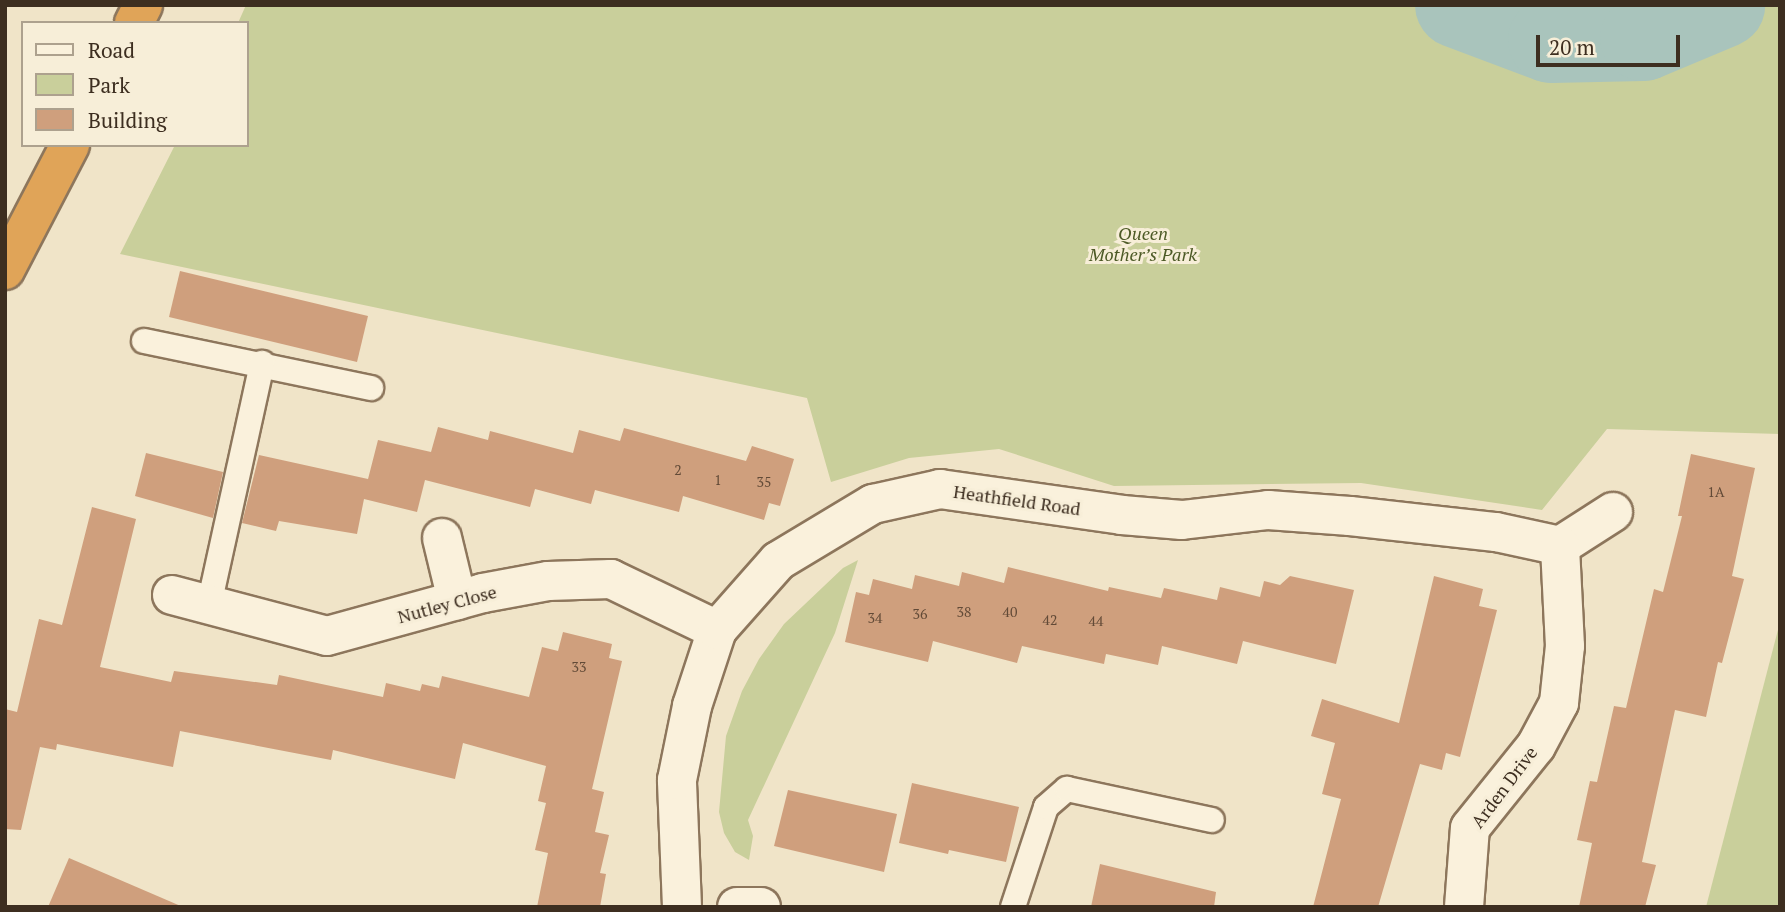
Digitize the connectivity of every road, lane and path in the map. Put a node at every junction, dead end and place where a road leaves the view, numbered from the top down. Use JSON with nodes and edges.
{"nodes":[{"id":1,"x":144,"y":5,"type":"edge"},
{"id":2,"x":135,"y":21,"type":"edge"},
{"id":3,"x":70,"y":147,"type":"edge"},
{"id":4,"x":5,"y":270,"type":"edge"},
{"id":5,"x":144,"y":341,"type":"dead end"},
{"id":6,"x":262,"y":363,"type":"junction"},
{"id":7,"x":371,"y":388,"type":"dead end"},
{"id":8,"x":1613,"y":512,"type":"dead end"},
{"id":9,"x":442,"y":538,"type":"dead end"},
{"id":10,"x":1560,"y":546,"type":"junction"},
{"id":11,"x":172,"y":595,"type":"dead end"},
{"id":12,"x":457,"y":600,"type":"junction"},
{"id":13,"x":209,"y":605,"type":"junction"},
{"id":14,"x":717,"y":630,"type":"junction"},
{"id":15,"x":1212,"y":820,"type":"dead end"},
{"id":16,"x":682,"y":907,"type":"edge"},
{"id":17,"x":737,"y":907,"type":"edge"},
{"id":18,"x":761,"y":907,"type":"edge"},
{"id":19,"x":1013,"y":907,"type":"edge"},
{"id":20,"x":1464,"y":907,"type":"edge"}],
"edges":[{"from":1,"to":2,"type":"highway"},
{"from":3,"to":4,"type":"highway"},
{"from":5,"to":6,"type":"lane"},
{"from":6,"to":7,"type":"lane"},
{"from":6,"to":13,"type":"lane"},
{"from":8,"to":10,"type":"street"},
{"from":9,"to":12,"type":"street"},
{"from":10,"to":14,"type":"street","name":"Heathfield Road"},
{"from":10,"to":20,"type":"street","name":"Arden Drive"},
{"from":11,"to":13,"type":"street","name":"Nutley Close"},
{"from":12,"to":13,"type":"street","name":"Nutley Close"},
{"from":12,"to":14,"type":"street","name":"Nutley Close"},
{"from":14,"to":16,"type":"street","name":"Heathfield Road"},
{"from":15,"to":19,"type":"lane"},
{"from":17,"to":18,"type":"street"}]}
